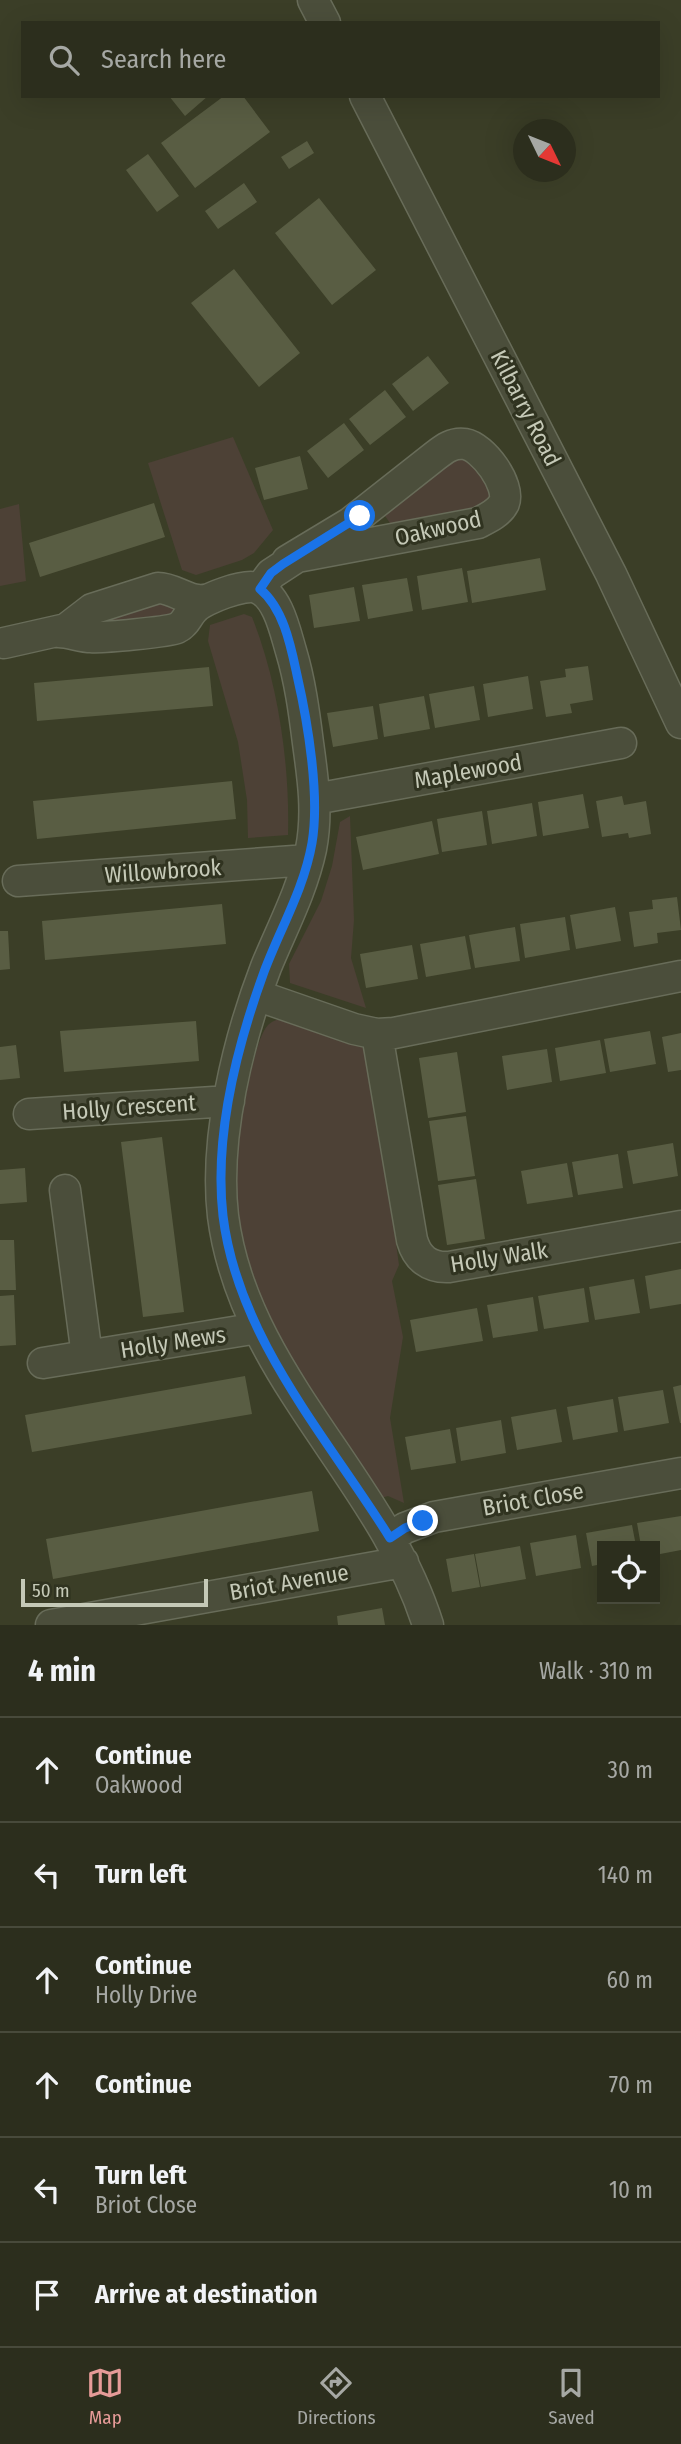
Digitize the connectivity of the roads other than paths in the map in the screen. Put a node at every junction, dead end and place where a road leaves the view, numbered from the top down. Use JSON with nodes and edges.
{"nodes":[{"id":1,"x":313,"y":0,"type":"edge"},
{"id":2,"x":324,"y":21,"type":"edge"},
{"id":3,"x":366,"y":98,"type":"edge"},
{"id":4,"x":287,"y":561,"type":"junction"},
{"id":5,"x":260,"y":589,"type":"junction"},
{"id":6,"x":209,"y":600,"type":"junction"},
{"id":7,"x":58,"y":632,"type":"junction"},
{"id":8,"x":4,"y":643,"type":"dead end"},
{"id":9,"x":681,"y":723,"type":"edge"},
{"id":10,"x":621,"y":743,"type":"dead end"},
{"id":11,"x":315,"y":799,"type":"junction"},
{"id":12,"x":308,"y":860,"type":"junction"},
{"id":13,"x":18,"y":881,"type":"dead end"},
{"id":14,"x":681,"y":976,"type":"edge"},
{"id":15,"x":256,"y":995,"type":"junction"},
{"id":16,"x":377,"y":1034,"type":"junction"},
{"id":17,"x":229,"y":1101,"type":"junction"},
{"id":18,"x":29,"y":1114,"type":"dead end"},
{"id":19,"x":65,"y":1190,"type":"dead end"},
{"id":20,"x":681,"y":1226,"type":"edge"},
{"id":21,"x":258,"y":1328,"type":"junction"},
{"id":22,"x":87,"y":1356,"type":"junction"},
{"id":23,"x":43,"y":1363,"type":"dead end"},
{"id":24,"x":681,"y":1473,"type":"edge"},
{"id":25,"x":396,"y":1550,"type":"junction"},
{"id":26,"x":51,"y":1625,"type":"edge"},
{"id":27,"x":428,"y":1625,"type":"edge"}],
"edges":[{"from":1,"to":2,"type":"street"},
{"from":3,"to":9,"type":"street","name":"Kilbarry Road"},
{"from":4,"to":4,"type":"street","name":"Oakwood"},
{"from":4,"to":5,"type":"street","name":"Oakwood"},
{"from":5,"to":6,"type":"street"},
{"from":5,"to":11,"type":"street"},
{"from":6,"to":7,"type":"street"},
{"from":6,"to":7,"type":"street"},
{"from":7,"to":8,"type":"street"},
{"from":10,"to":11,"type":"street","name":"Maplewood"},
{"from":11,"to":12,"type":"street"},
{"from":12,"to":13,"type":"street","name":"Willowbrook"},
{"from":12,"to":15,"type":"street"},
{"from":14,"to":16,"type":"street"},
{"from":15,"to":16,"type":"street"},
{"from":15,"to":17,"type":"street"},
{"from":16,"to":20,"type":"street","name":"Holly Walk"},
{"from":17,"to":18,"type":"street","name":"Holly Crescent"},
{"from":17,"to":21,"type":"street"},
{"from":19,"to":22,"type":"street","name":"Holly Mews"},
{"from":21,"to":22,"type":"street","name":"Holly Mews"},
{"from":21,"to":25,"type":"street"},
{"from":22,"to":23,"type":"street","name":"Holly Mews"},
{"from":24,"to":25,"type":"street","name":"Briot Close"},
{"from":25,"to":26,"type":"street","name":"Briot Avenue"},
{"from":25,"to":27,"type":"street"}]}
